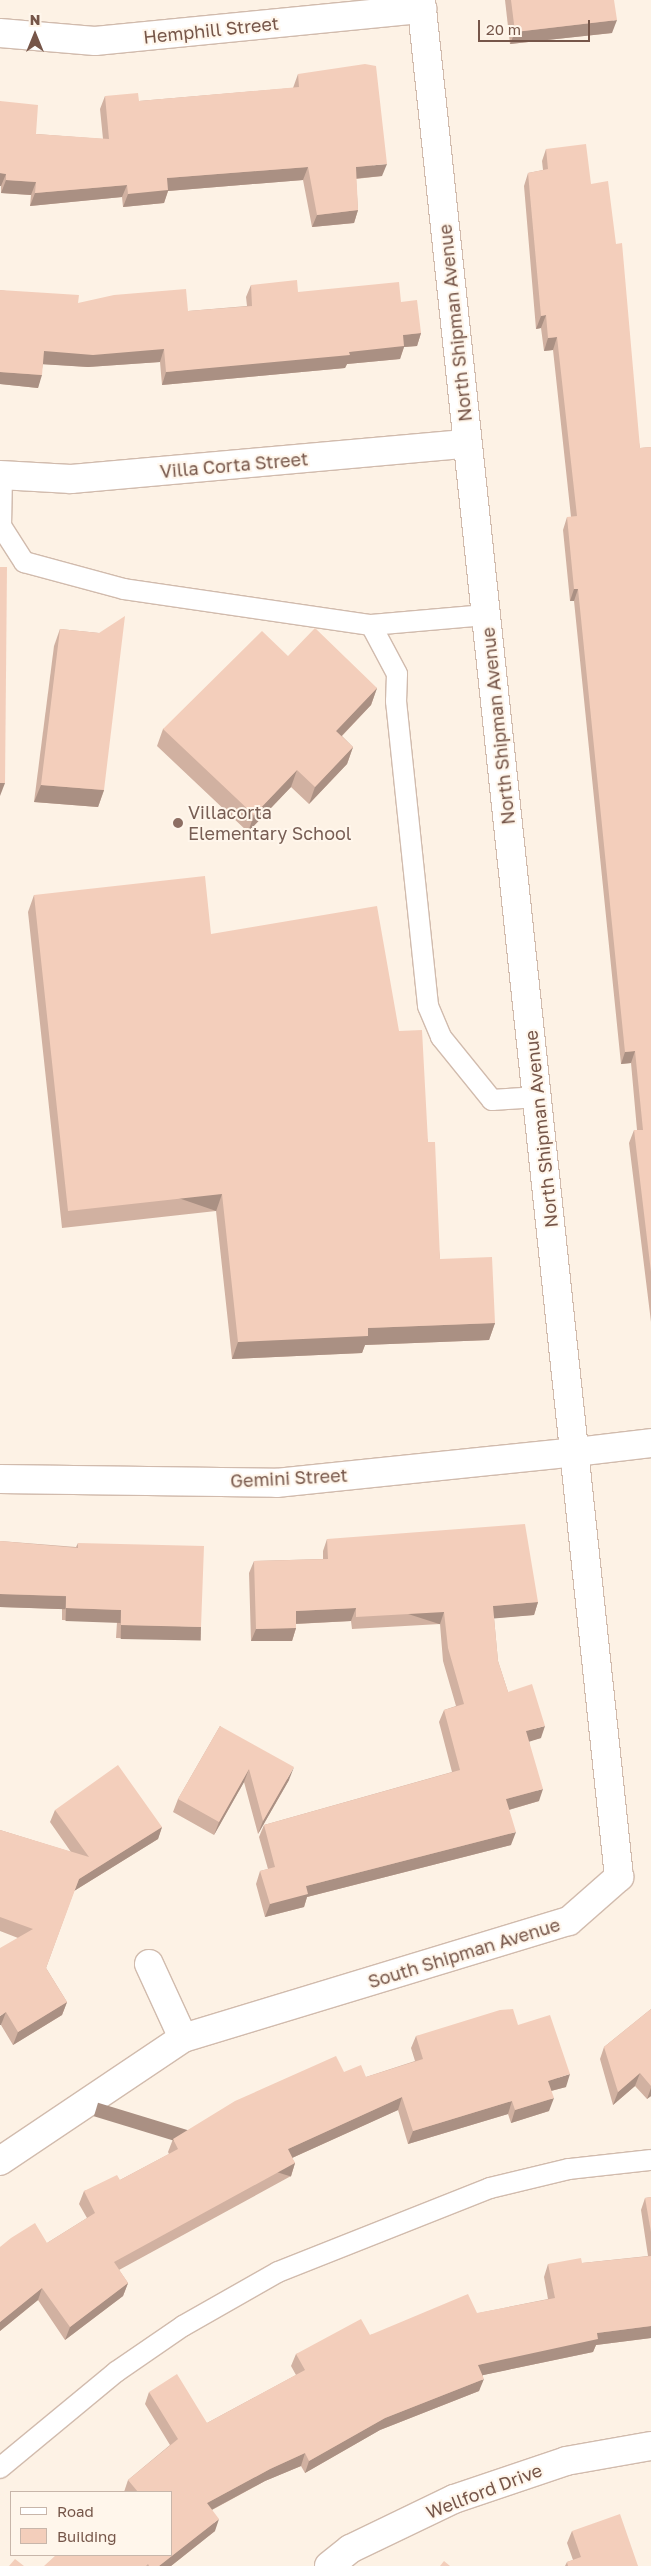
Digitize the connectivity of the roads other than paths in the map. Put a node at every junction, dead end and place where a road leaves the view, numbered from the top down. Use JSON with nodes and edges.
{"nodes":[{"id":1,"x":421,"y":5,"type":"edge"},
{"id":2,"x":0,"y":33,"type":"edge"},
{"id":3,"x":468,"y":444,"type":"junction"},
{"id":4,"x":1,"y":475,"type":"edge"},
{"id":5,"x":486,"y":615,"type":"junction"},
{"id":6,"x":371,"y":625,"type":"junction"},
{"id":7,"x":538,"y":1097,"type":"junction"},
{"id":8,"x":651,"y":1443,"type":"edge"},
{"id":9,"x":576,"y":1452,"type":"junction"},
{"id":10,"x":0,"y":1479,"type":"edge"},
{"id":11,"x":149,"y":1964,"type":"dead end"},
{"id":12,"x":183,"y":2038,"type":"junction"},
{"id":13,"x":651,"y":2160,"type":"edge"},
{"id":14,"x":0,"y":2161,"type":"edge"},
{"id":15,"x":651,"y":2446,"type":"edge"},
{"id":16,"x":0,"y":2468,"type":"edge"},
{"id":17,"x":329,"y":2566,"type":"edge"}],
"edges":[{"from":1,"to":2,"type":"street","name":"Hemphill Street"},
{"from":1,"to":3,"type":"street","name":"North Shipman Avenue"},
{"from":3,"to":4,"type":"street","name":"Villa Corta Street"},
{"from":3,"to":5,"type":"street","name":"North Shipman Avenue"},
{"from":4,"to":6,"type":"lane"},
{"from":5,"to":6,"type":"lane"},
{"from":5,"to":7,"type":"street","name":"North Shipman Avenue"},
{"from":6,"to":7,"type":"lane"},
{"from":7,"to":9,"type":"street","name":"North Shipman Avenue"},
{"from":8,"to":9,"type":"street","name":"Gemini Street"},
{"from":9,"to":10,"type":"street","name":"Gemini Street"},
{"from":9,"to":12,"type":"street","name":"South Shipman Avenue"},
{"from":11,"to":12,"type":"street"},
{"from":12,"to":14,"type":"street","name":"South Shipman Avenue"},
{"from":13,"to":16,"type":"lane"},
{"from":15,"to":17,"type":"street","name":"Wellford Drive"}]}
